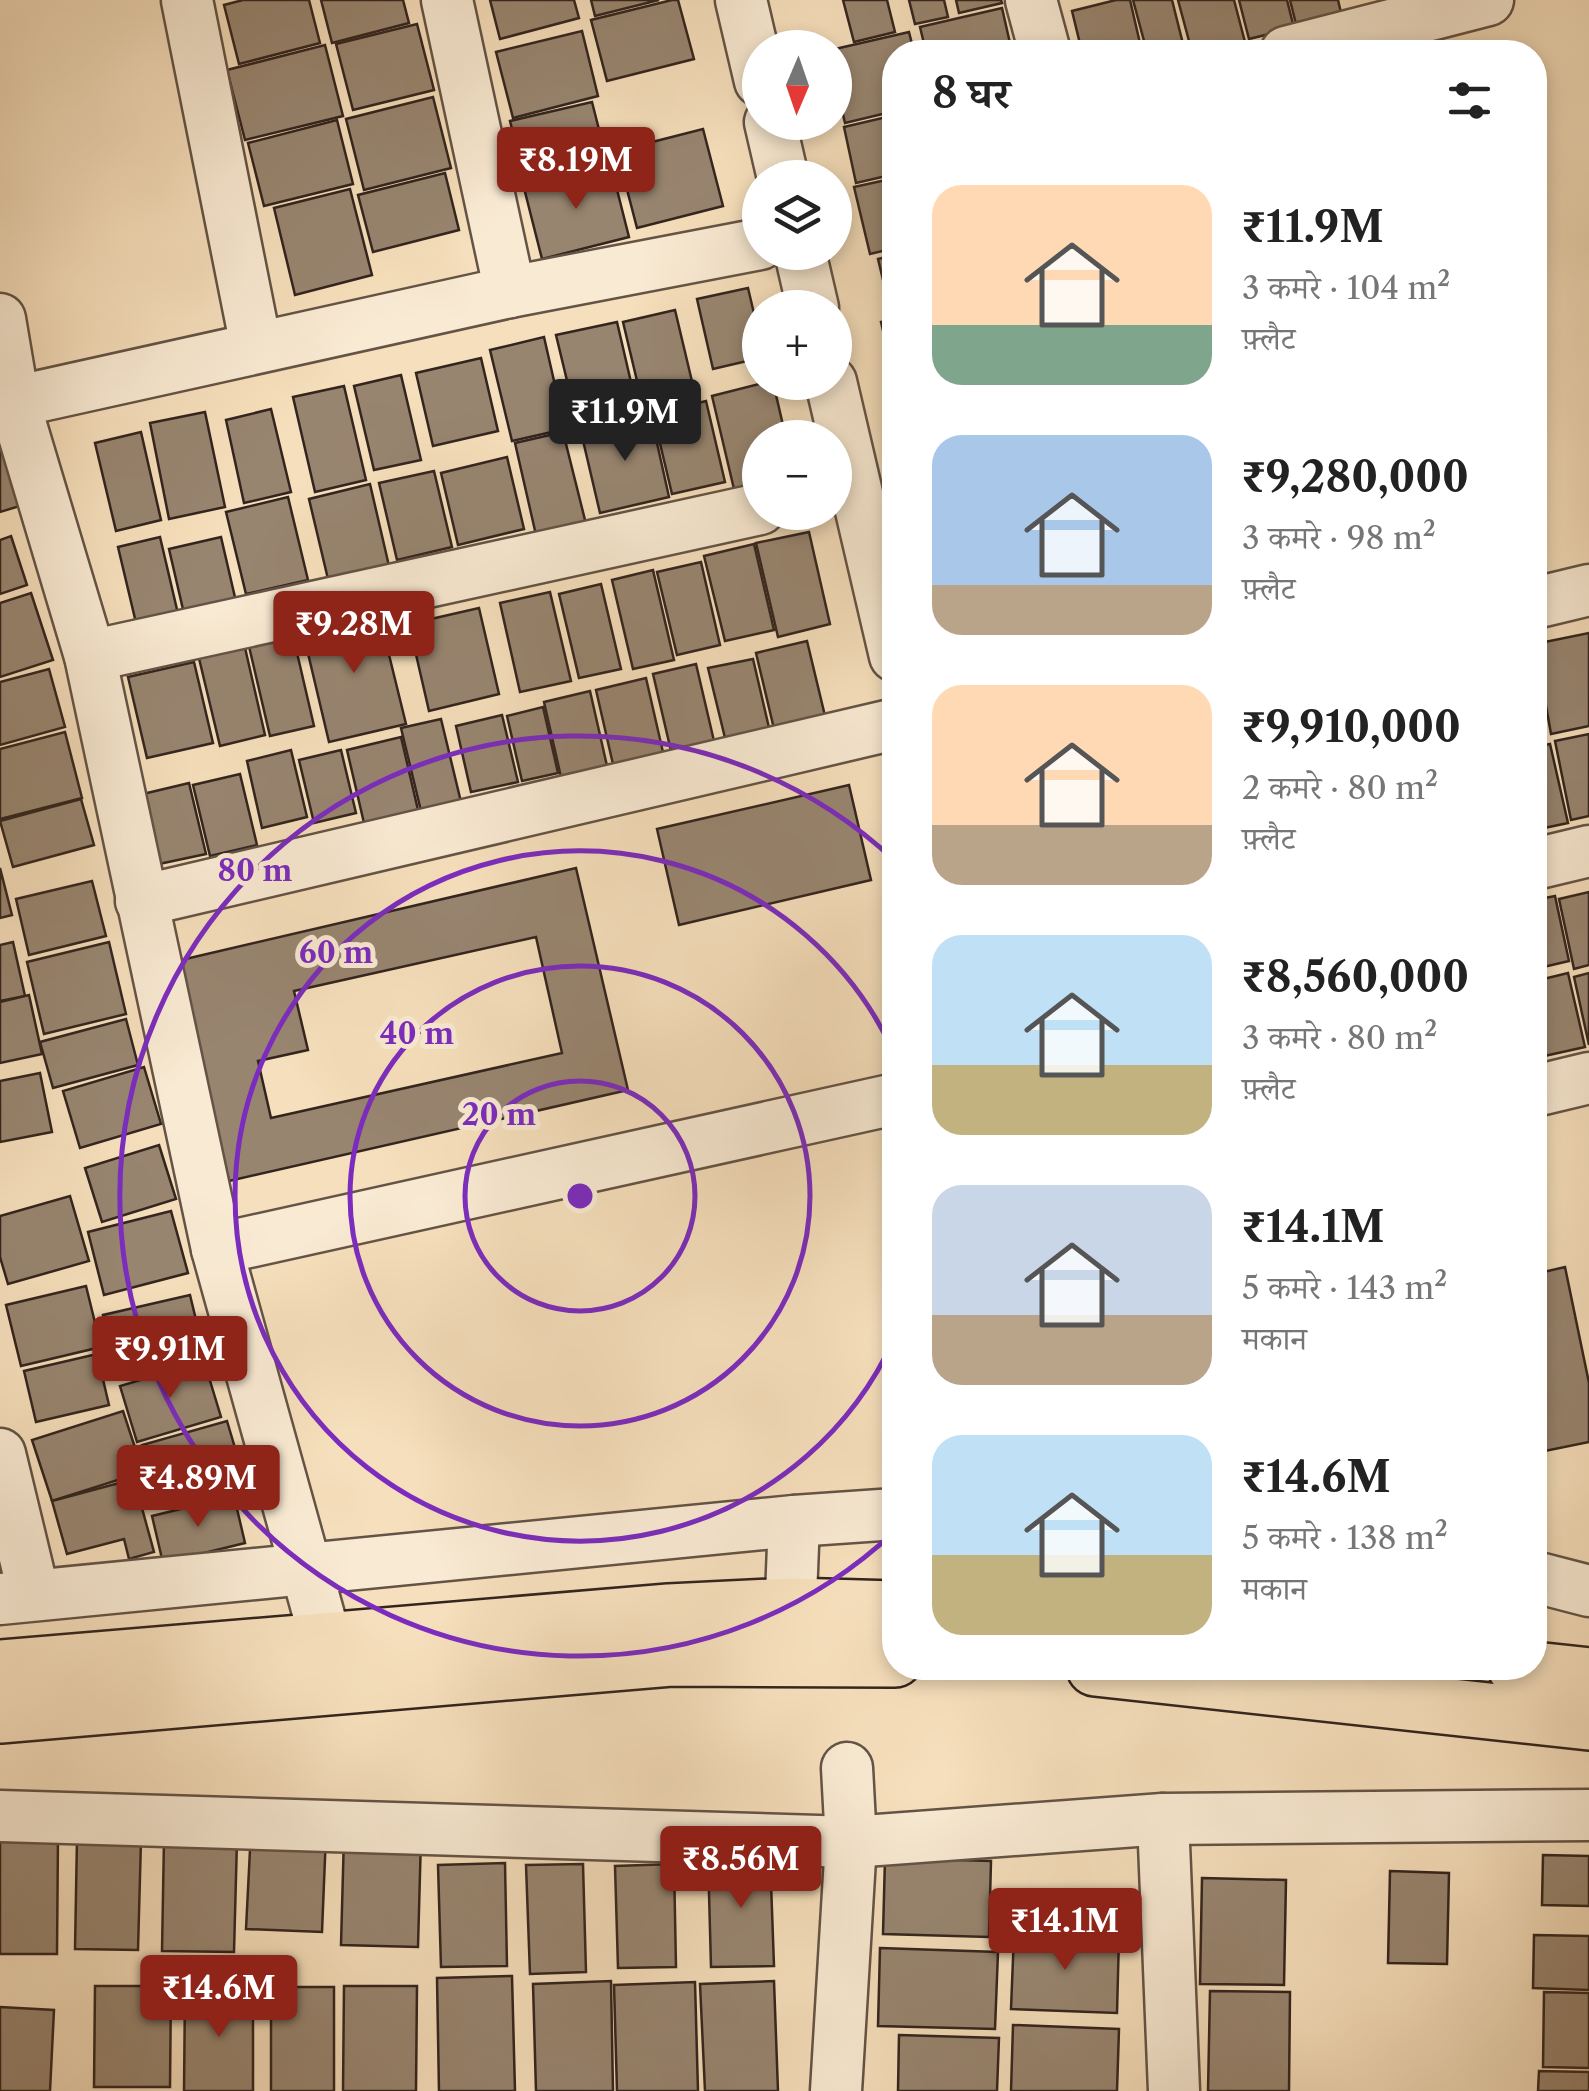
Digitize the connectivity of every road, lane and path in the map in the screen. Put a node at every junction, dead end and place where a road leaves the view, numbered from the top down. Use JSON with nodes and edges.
{"nodes":[{"id":1,"x":187,"y":0,"type":"edge"},
{"id":2,"x":447,"y":0,"type":"edge"},
{"id":3,"x":741,"y":0,"type":"edge"},
{"id":4,"x":1031,"y":0,"type":"edge"},
{"id":5,"x":1488,"y":0,"type":"edge"},
{"id":6,"x":748,"y":30,"type":"edge"},
{"id":7,"x":1042,"y":40,"type":"edge"},
{"id":8,"x":1333,"y":40,"type":"edge"},
{"id":9,"x":742,"y":247,"type":"edge"},
{"id":10,"x":510,"y":292,"type":"junction"},
{"id":11,"x":0,"y":319,"type":"edge"},
{"id":12,"x":256,"y":346,"type":"junction"},
{"id":13,"x":7,"y":404,"type":"edge"},
{"id":14,"x":742,"y":513,"type":"edge"},
{"id":15,"x":852,"y":513,"type":"edge"},
{"id":16,"x":1589,"y":590,"type":"edge"},
{"id":17,"x":1547,"y":600,"type":"edge"},
{"id":18,"x":882,"y":613,"type":"edge"},
{"id":19,"x":90,"y":656,"type":"junction"},
{"id":20,"x":882,"y":727,"type":"edge"},
{"id":21,"x":1589,"y":850,"type":"edge"},
{"id":22,"x":1547,"y":861,"type":"edge"},
{"id":23,"x":140,"y":901,"type":"junction"},
{"id":24,"x":1589,"y":1078,"type":"edge"},
{"id":25,"x":1547,"y":1088,"type":"edge"},
{"id":26,"x":882,"y":1102,"type":"edge"},
{"id":27,"x":217,"y":1249,"type":"junction"},
{"id":28,"x":0,"y":1454,"type":"edge"},
{"id":29,"x":882,"y":1515,"type":"edge"},
{"id":30,"x":794,"y":1521,"type":"junction"},
{"id":31,"x":308,"y":1567,"type":"junction"},
{"id":32,"x":1547,"y":1580,"type":"edge"},
{"id":33,"x":1589,"y":1591,"type":"edge"},
{"id":34,"x":17,"y":1597,"type":"edge"},
{"id":35,"x":882,"y":1613,"type":"edge"},
{"id":36,"x":789,"y":1632,"type":"junction"},
{"id":37,"x":326,"y":1641,"type":"junction"},
{"id":38,"x":882,"y":1656,"type":"edge"},
{"id":39,"x":0,"y":1668,"type":"edge"},
{"id":40,"x":1547,"y":1671,"type":"edge"},
{"id":41,"x":1589,"y":1676,"type":"edge"},
{"id":42,"x":1205,"y":1680,"type":"edge"},
{"id":43,"x":0,"y":1714,"type":"edge"},
{"id":44,"x":1589,"y":1722,"type":"edge"},
{"id":45,"x":847,"y":1768,"type":"dead end"},
{"id":46,"x":1589,"y":1815,"type":"edge"},
{"id":47,"x":0,"y":1816,"type":"edge"},
{"id":48,"x":1164,"y":1819,"type":"junction"},
{"id":49,"x":851,"y":1842,"type":"junction"},
{"id":50,"x":836,"y":2091,"type":"edge"},
{"id":51,"x":1174,"y":2091,"type":"edge"}],
"edges":[{"from":1,"to":12,"type":"street"},
{"from":2,"to":10,"type":"street"},
{"from":3,"to":6,"type":"street"},
{"from":4,"to":7,"type":"street"},
{"from":5,"to":8,"type":"street"},
{"from":9,"to":10,"type":"street"},
{"from":10,"to":12,"type":"street"},
{"from":11,"to":13,"type":"street"},
{"from":12,"to":13,"type":"street"},
{"from":13,"to":19,"type":"street"},
{"from":14,"to":19,"type":"street"},
{"from":15,"to":18,"type":"street"},
{"from":16,"to":17,"type":"street"},
{"from":19,"to":23,"type":"street"},
{"from":20,"to":23,"type":"street"},
{"from":21,"to":22,"type":"street"},
{"from":23,"to":27,"type":"street"},
{"from":24,"to":25,"type":"street"},
{"from":26,"to":27,"type":"street"},
{"from":27,"to":31,"type":"street"},
{"from":28,"to":34,"type":"street"},
{"from":29,"to":30,"type":"street"},
{"from":30,"to":31,"type":"street"},
{"from":30,"to":36,"type":"street"},
{"from":31,"to":34,"type":"street"},
{"from":31,"to":37,"type":"street"},
{"from":32,"to":33,"type":"street"},
{"from":35,"to":36,"type":"main road"},
{"from":36,"to":37,"type":"main road"},
{"from":36,"to":38,"type":"main road"},
{"from":36,"to":43,"type":"main road"},
{"from":37,"to":39,"type":"main road"},
{"from":40,"to":41,"type":"main road"},
{"from":42,"to":44,"type":"main road"},
{"from":45,"to":49,"type":"street"},
{"from":46,"to":48,"type":"street"},
{"from":47,"to":49,"type":"street"},
{"from":48,"to":49,"type":"street"},
{"from":48,"to":51,"type":"street"},
{"from":49,"to":50,"type":"street"}]}
